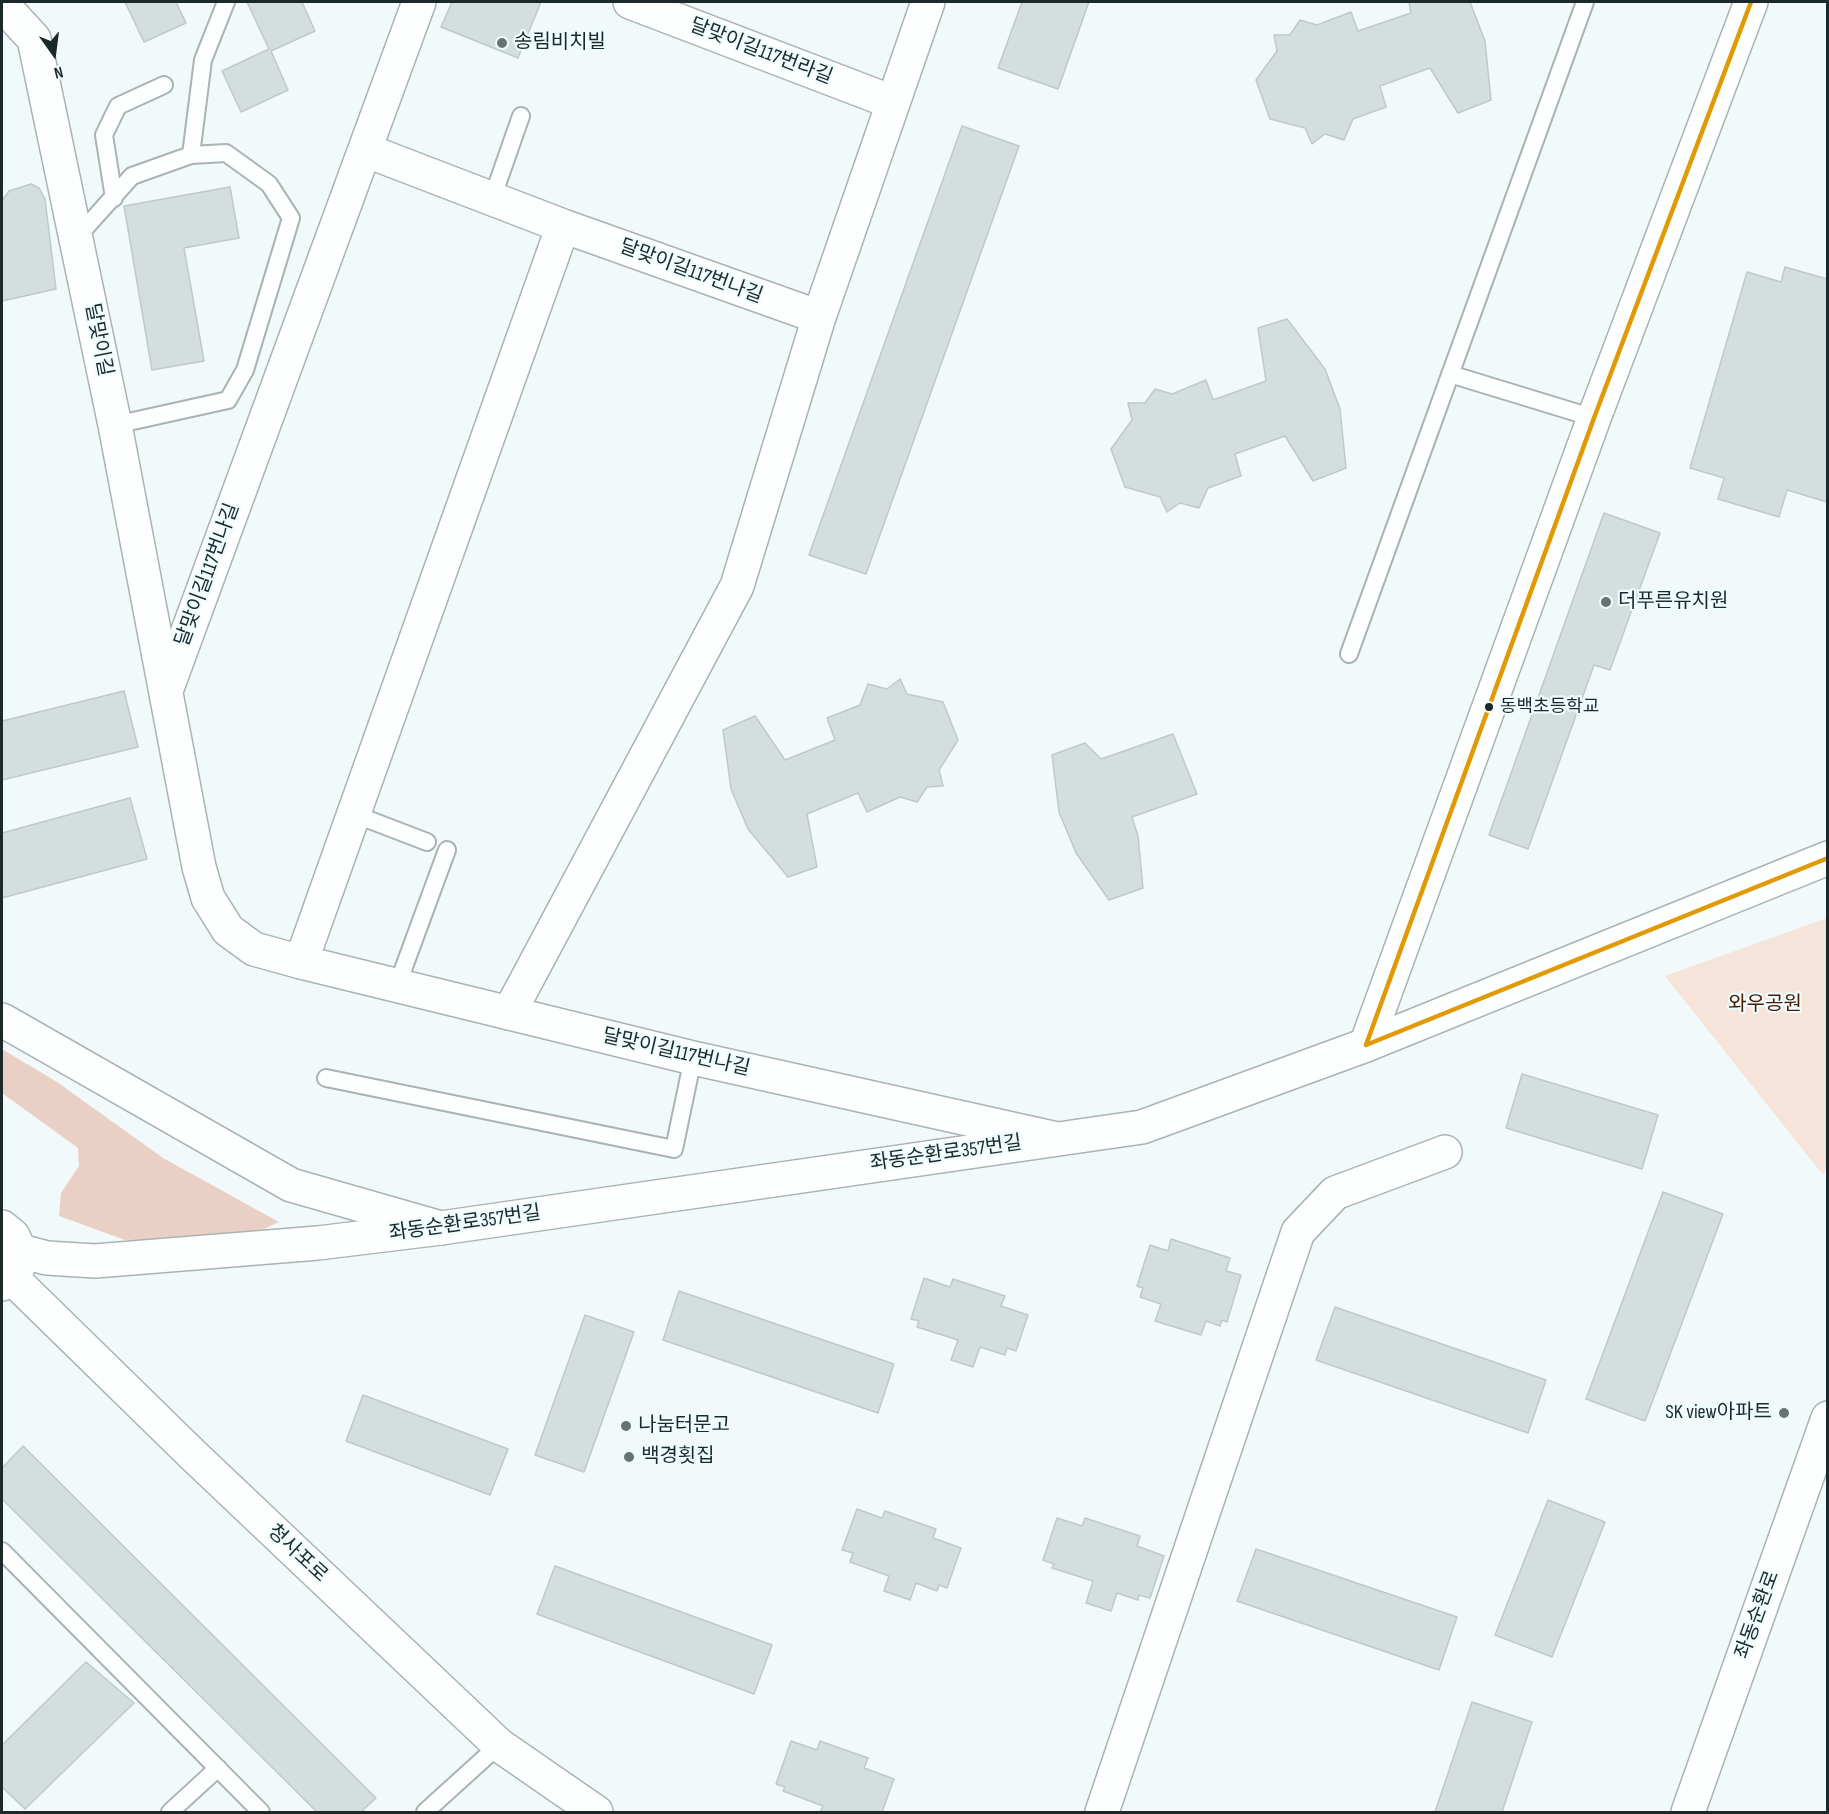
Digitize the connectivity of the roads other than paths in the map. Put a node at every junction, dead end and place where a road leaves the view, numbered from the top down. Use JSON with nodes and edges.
{"nodes":[{"id":1,"x":226,"y":2,"type":"edge"},
{"id":2,"x":419,"y":2,"type":"edge"},
{"id":3,"x":630,"y":2,"type":"edge"},
{"id":4,"x":928,"y":2,"type":"edge"},
{"id":5,"x":1585,"y":2,"type":"edge"},
{"id":6,"x":1751,"y":2,"type":"edge"},
{"id":7,"x":2,"y":4,"type":"edge"},
{"id":8,"x":689,"y":12,"type":"edge"},
{"id":9,"x":164,"y":85,"type":"dead end"},
{"id":10,"x":892,"y":102,"type":"junction"},
{"id":11,"x":521,"y":116,"type":"dead end"},
{"id":12,"x":365,"y":150,"type":"junction"},
{"id":13,"x":191,"y":155,"type":"junction"},
{"id":14,"x":114,"y":198,"type":"junction"},
{"id":15,"x":492,"y":199,"type":"junction"},
{"id":16,"x":563,"y":226,"type":"junction"},
{"id":17,"x":78,"y":236,"type":"junction"},
{"id":18,"x":819,"y":317,"type":"junction"},
{"id":19,"x":1450,"y":374,"type":"junction"},
{"id":20,"x":1594,"y":418,"type":"junction"},
{"id":21,"x":115,"y":425,"type":"junction"},
{"id":22,"x":1349,"y":654,"type":"dead end"},
{"id":23,"x":166,"y":688,"type":"junction"},
{"id":24,"x":354,"y":814,"type":"junction"},
{"id":25,"x":427,"y":842,"type":"dead end"},
{"id":26,"x":447,"y":850,"type":"dead end"},
{"id":27,"x":1827,"y":858,"type":"edge"},
{"id":28,"x":301,"y":962,"type":"junction"},
{"id":29,"x":398,"y":986,"type":"junction"},
{"id":30,"x":509,"y":1012,"type":"junction"},
{"id":31,"x":2,"y":1020,"type":"edge"},
{"id":32,"x":1366,"y":1046,"type":"junction"},
{"id":33,"x":693,"y":1058,"type":"junction"},
{"id":34,"x":326,"y":1078,"type":"dead end"},
{"id":35,"x":1053,"y":1138,"type":"junction"},
{"id":36,"x":1445,"y":1152,"type":"dead end"},
{"id":37,"x":441,"y":1228,"type":"junction"},
{"id":38,"x":9,"y":1260,"type":"edge"},
{"id":39,"x":1827,"y":1418,"type":"edge"},
{"id":40,"x":2,"y":1551,"type":"edge"},
{"id":41,"x":499,"y":1745,"type":"junction"},
{"id":42,"x":218,"y":1768,"type":"junction"},
{"id":43,"x":170,"y":1812,"type":"edge"},
{"id":44,"x":261,"y":1812,"type":"edge"},
{"id":45,"x":425,"y":1812,"type":"edge"},
{"id":46,"x":596,"y":1812,"type":"edge"},
{"id":47,"x":1102,"y":1812,"type":"edge"},
{"id":48,"x":1688,"y":1812,"type":"edge"}],
"edges":[{"from":1,"to":13,"type":"lane"},
{"from":2,"to":12,"type":"street","name":"달맞이길117번나길"},
{"from":3,"to":8,"type":"street","name":"달맞이길117번라길"},
{"from":4,"to":10,"type":"street"},
{"from":5,"to":19,"type":"lane"},
{"from":6,"to":20,"type":"street"},
{"from":7,"to":17,"type":"street","name":"달맞이길"},
{"from":8,"to":10,"type":"street","name":"달맞이길117번라길"},
{"from":9,"to":14,"type":"lane"},
{"from":10,"to":18,"type":"street"},
{"from":11,"to":15,"type":"lane"},
{"from":12,"to":15,"type":"street","name":"달맞이길117번나길"},
{"from":12,"to":23,"type":"street","name":"달맞이길117번나길"},
{"from":13,"to":14,"type":"lane"},
{"from":13,"to":21,"type":"lane"},
{"from":14,"to":17,"type":"lane"},
{"from":15,"to":16,"type":"street","name":"달맞이길117번나길"},
{"from":16,"to":18,"type":"street","name":"달맞이길117번나길"},
{"from":16,"to":24,"type":"street"},
{"from":17,"to":21,"type":"street","name":"달맞이길"},
{"from":18,"to":30,"type":"street"},
{"from":19,"to":20,"type":"lane"},
{"from":19,"to":22,"type":"lane"},
{"from":20,"to":32,"type":"street"},
{"from":21,"to":23,"type":"street","name":"달맞이길"},
{"from":23,"to":28,"type":"street","name":"달맞이길117번나길"},
{"from":24,"to":25,"type":"lane"},
{"from":24,"to":28,"type":"street"},
{"from":26,"to":29,"type":"lane"},
{"from":27,"to":32,"type":"street","name":"좌동순환로357번길"},
{"from":28,"to":29,"type":"street","name":"달맞이길117번나길"},
{"from":29,"to":30,"type":"street","name":"달맞이길117번나길"},
{"from":30,"to":33,"type":"street","name":"달맞이길117번나길"},
{"from":31,"to":37,"type":"street"},
{"from":32,"to":35,"type":"street","name":"좌동순환로357번길"},
{"from":33,"to":34,"type":"lane"},
{"from":33,"to":35,"type":"street","name":"달맞이길117번나길"},
{"from":35,"to":37,"type":"street","name":"좌동순환로357번길"},
{"from":36,"to":47,"type":"street"},
{"from":37,"to":38,"type":"street","name":"좌동순환로357번길"},
{"from":38,"to":41,"type":"street","name":"청사포로"},
{"from":39,"to":48,"type":"street","name":"좌동순환로"},
{"from":40,"to":42,"type":"lane"},
{"from":41,"to":45,"type":"lane"},
{"from":41,"to":46,"type":"street","name":"청사포로"},
{"from":42,"to":43,"type":"lane"},
{"from":42,"to":44,"type":"lane"}]}
